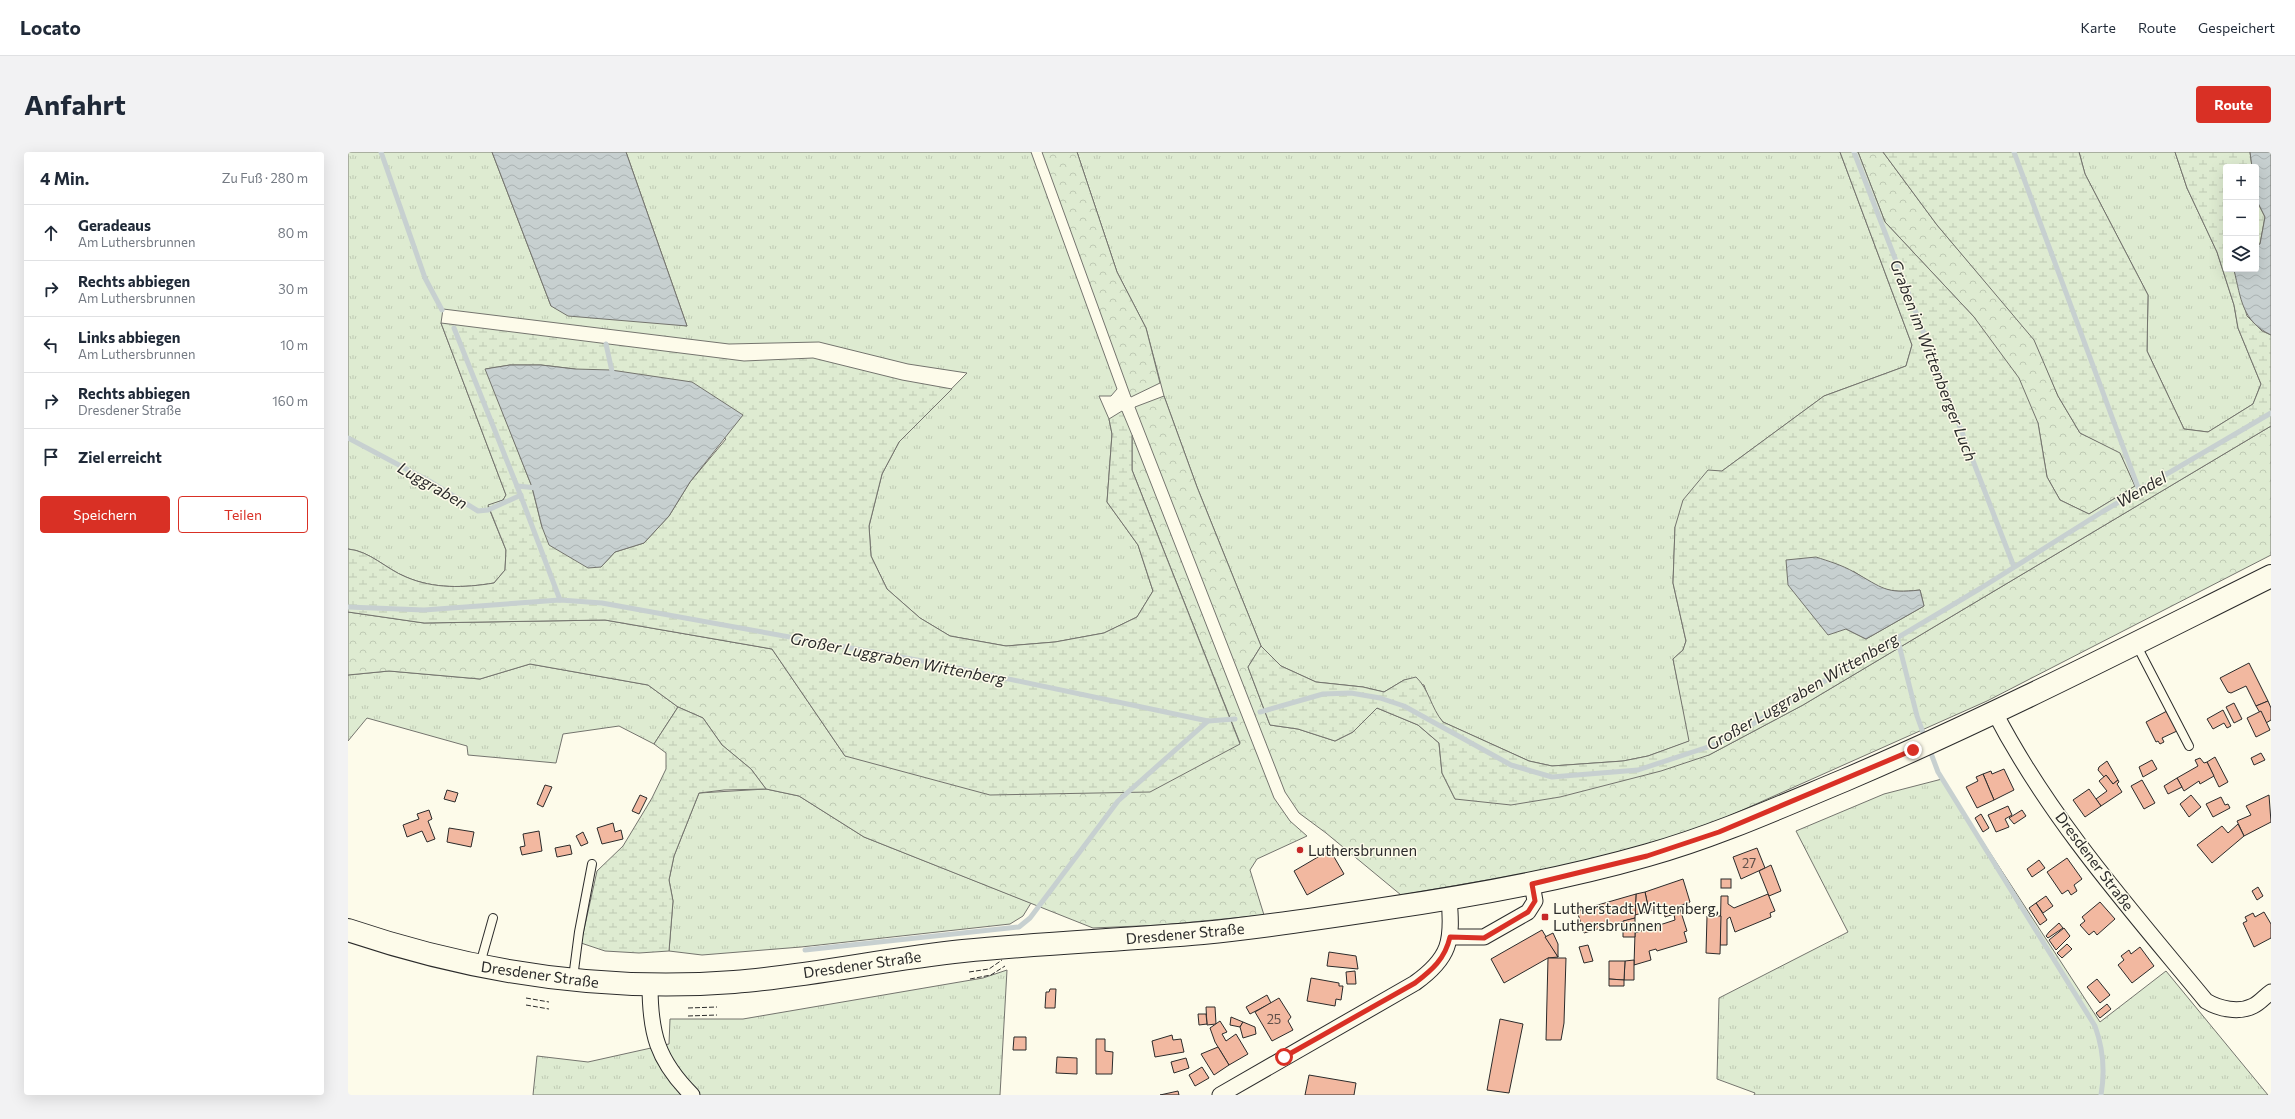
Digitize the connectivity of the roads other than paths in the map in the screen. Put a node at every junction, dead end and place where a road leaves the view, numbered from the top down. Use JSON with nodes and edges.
{"nodes":[{"id":1,"x":2271,"y":576,"type":"edge"},
{"id":2,"x":2136,"y":643,"type":"junction"},
{"id":3,"x":1995,"y":713,"type":"junction"},
{"id":4,"x":2189,"y":746,"type":"dead end"},
{"id":5,"x":592,"y":864,"type":"dead end"},
{"id":6,"x":1532,"y":884,"type":"junction"},
{"id":7,"x":1449,"y":899,"type":"junction"},
{"id":8,"x":493,"y":918,"type":"dead end"},
{"id":9,"x":348,"y":930,"type":"edge"},
{"id":10,"x":1450,"y":937,"type":"junction"},
{"id":11,"x":479,"y":965,"type":"junction"},
{"id":12,"x":572,"y":980,"type":"junction"},
{"id":13,"x":650,"y":985,"type":"junction"},
{"id":14,"x":2271,"y":992,"type":"edge"},
{"id":15,"x":692,"y":1095,"type":"edge"},
{"id":16,"x":1220,"y":1095,"type":"edge"}],
"edges":[{"from":1,"to":2,"type":"main road","name":"Dresdener Straße"},
{"from":2,"to":3,"type":"main road","name":"Dresdener Straße"},
{"from":2,"to":4,"type":"lane"},
{"from":3,"to":6,"type":"main road","name":"Dresdener Straße"},
{"from":3,"to":14,"type":"street","name":"Dresdener Straße"},
{"from":5,"to":12,"type":"lane"},
{"from":6,"to":7,"type":"main road","name":"Dresdener Straße"},
{"from":6,"to":10,"type":"street"},
{"from":7,"to":10,"type":"street"},
{"from":7,"to":13,"type":"main road","name":"Dresdener Straße"},
{"from":8,"to":11,"type":"lane"},
{"from":9,"to":11,"type":"main road","name":"Dresdener Straße"},
{"from":10,"to":16,"type":"street"},
{"from":11,"to":12,"type":"main road","name":"Dresdener Straße"},
{"from":12,"to":13,"type":"main road","name":"Dresdener Straße"},
{"from":13,"to":15,"type":"street"}]}
